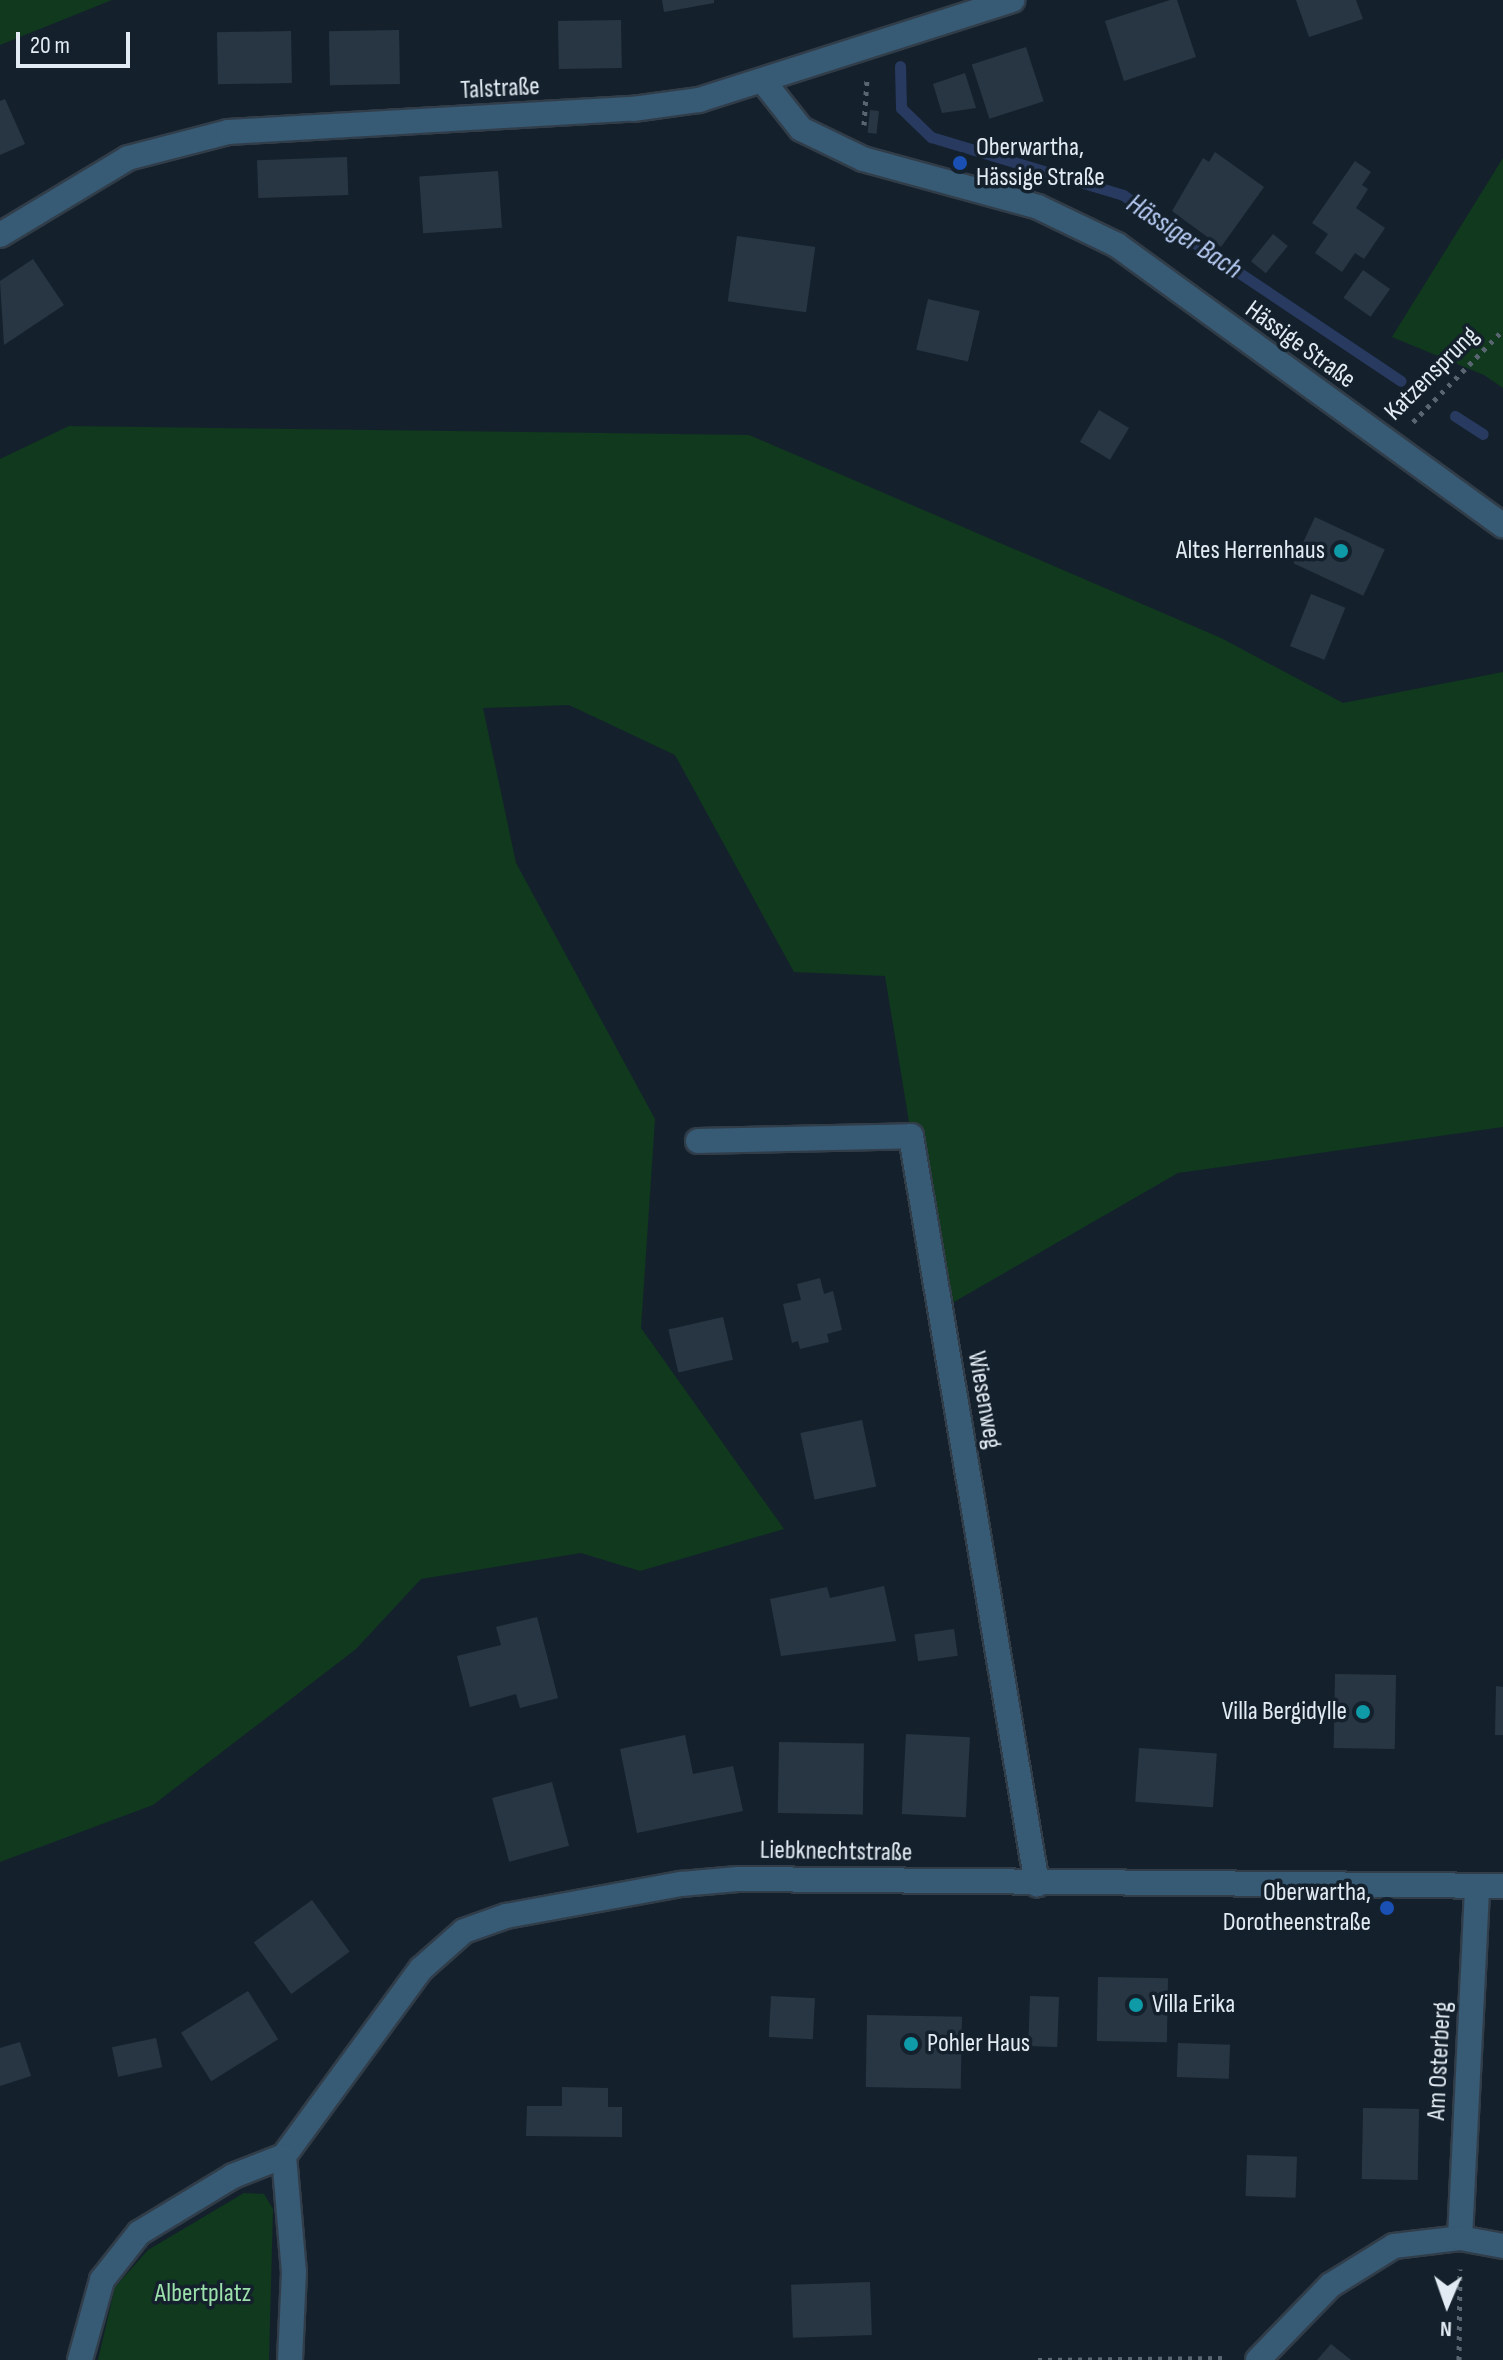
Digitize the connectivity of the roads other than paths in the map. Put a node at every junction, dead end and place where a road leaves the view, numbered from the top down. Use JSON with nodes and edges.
{"nodes":[{"id":1,"x":1012,"y":0,"type":"edge"},
{"id":2,"x":763,"y":81,"type":"junction"},
{"id":3,"x":0,"y":235,"type":"edge"},
{"id":4,"x":1503,"y":525,"type":"edge"},
{"id":5,"x":698,"y":1141,"type":"dead end"},
{"id":6,"x":1037,"y":1884,"type":"junction"},
{"id":7,"x":1477,"y":1886,"type":"junction"},
{"id":8,"x":1503,"y":1886,"type":"edge"},
{"id":9,"x":284,"y":2156,"type":"junction"},
{"id":10,"x":1460,"y":2238,"type":"junction"},
{"id":11,"x":1503,"y":2246,"type":"edge"},
{"id":12,"x":1259,"y":2359,"type":"edge"},
{"id":13,"x":80,"y":2360,"type":"edge"},
{"id":14,"x":290,"y":2360,"type":"edge"}],
"edges":[{"from":1,"to":2,"type":"street","name":"Talstraße"},
{"from":2,"to":3,"type":"street","name":"Talstraße"},
{"from":2,"to":4,"type":"street","name":"Hässige Straße"},
{"from":5,"to":6,"type":"street","name":"Wiesenweg"},
{"from":6,"to":7,"type":"street","name":"Liebknechtstraße"},
{"from":6,"to":9,"type":"street","name":"Liebknechtstraße"},
{"from":7,"to":8,"type":"street","name":"Liebknechtstraße"},
{"from":7,"to":10,"type":"street","name":"Am Osterberg"},
{"from":9,"to":13,"type":"street"},
{"from":9,"to":14,"type":"street"},
{"from":10,"to":11,"type":"street"},
{"from":10,"to":12,"type":"street"}]}
